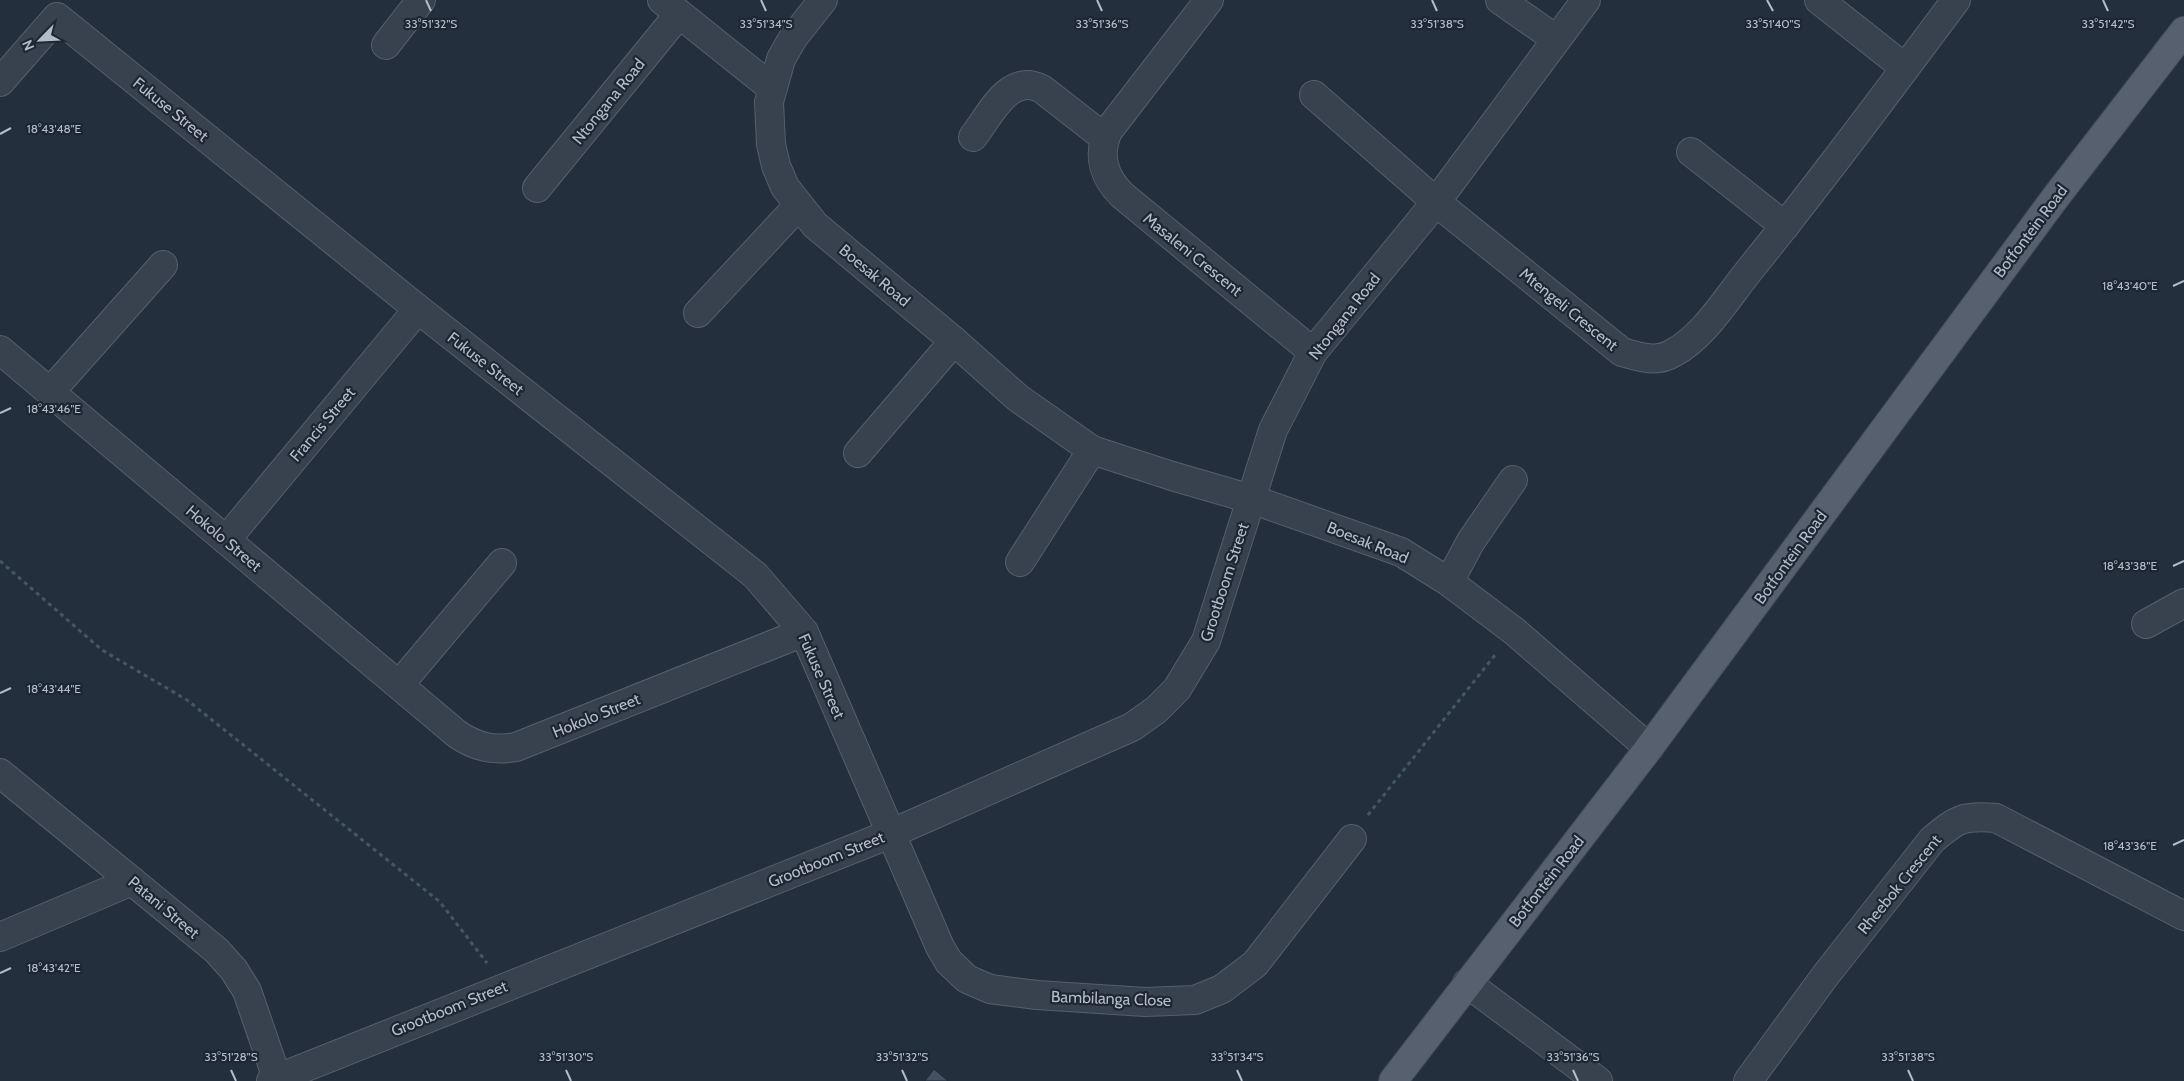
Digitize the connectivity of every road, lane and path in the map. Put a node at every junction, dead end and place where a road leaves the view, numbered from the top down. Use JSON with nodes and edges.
{"nodes":[{"id":1,"x":421,"y":0,"type":"edge"},
{"id":2,"x":822,"y":0,"type":"edge"},
{"id":3,"x":1500,"y":0,"type":"edge"},
{"id":4,"x":1586,"y":0,"type":"edge"},
{"id":5,"x":1819,"y":0,"type":"edge"},
{"id":6,"x":1956,"y":0,"type":"edge"},
{"id":7,"x":1199,"y":3,"type":"edge"},
{"id":8,"x":671,"y":7,"type":"edge"},
{"id":9,"x":2184,"y":31,"type":"edge"},
{"id":10,"x":1556,"y":39,"type":"junction"},
{"id":11,"x":386,"y":45,"type":"dead end"},
{"id":12,"x":1905,"y":68,"type":"junction"},
{"id":13,"x":0,"y":82,"type":"edge"},
{"id":14,"x":772,"y":88,"type":"junction"},
{"id":15,"x":1314,"y":95,"type":"dead end"},
{"id":16,"x":973,"y":137,"type":"dead end"},
{"id":17,"x":1105,"y":138,"type":"junction"},
{"id":18,"x":1691,"y":152,"type":"dead end"},
{"id":19,"x":537,"y":188,"type":"dead end"},
{"id":20,"x":1436,"y":202,"type":"junction"},
{"id":21,"x":798,"y":206,"type":"junction"},
{"id":22,"x":1785,"y":226,"type":"junction"},
{"id":23,"x":163,"y":265,"type":"dead end"},
{"id":24,"x":418,"y":309,"type":"junction"},
{"id":25,"x":698,"y":313,"type":"dead end"},
{"id":26,"x":954,"y":341,"type":"junction"},
{"id":27,"x":0,"y":350,"type":"edge"},
{"id":28,"x":1313,"y":352,"type":"junction"},
{"id":29,"x":50,"y":392,"type":"junction"},
{"id":30,"x":1092,"y":450,"type":"junction"},
{"id":31,"x":858,"y":453,"type":"dead end"},
{"id":32,"x":1513,"y":480,"type":"dead end"},
{"id":33,"x":1251,"y":498,"type":"junction"},
{"id":34,"x":226,"y":540,"type":"junction"},
{"id":35,"x":0,"y":561,"type":"edge"},
{"id":36,"x":1020,"y":562,"type":"dead end"},
{"id":37,"x":502,"y":563,"type":"dead end"},
{"id":38,"x":1449,"y":582,"type":"junction"},
{"id":39,"x":2184,"y":603,"type":"edge"},
{"id":40,"x":2146,"y":624,"type":"dead end"},
{"id":41,"x":1514,"y":631,"type":"junction"},
{"id":42,"x":804,"y":632,"type":"junction"},
{"id":43,"x":398,"y":685,"type":"junction"},
{"id":44,"x":1650,"y":748,"type":"junction"},
{"id":45,"x":0,"y":773,"type":"edge"},
{"id":46,"x":890,"y":834,"type":"junction"},
{"id":47,"x":1352,"y":839,"type":"joint"},
{"id":48,"x":132,"y":881,"type":"junction"},
{"id":49,"x":2184,"y":916,"type":"edge"},
{"id":50,"x":0,"y":937,"type":"edge"},
{"id":51,"x":1467,"y":983,"type":"junction"},
{"id":52,"x":504,"y":986,"type":"junction"},
{"id":53,"x":275,"y":1080,"type":"edge"},
{"id":54,"x":1393,"y":1081,"type":"edge"},
{"id":55,"x":1598,"y":1081,"type":"edge"},
{"id":56,"x":1748,"y":1081,"type":"edge"}],
"edges":[{"from":1,"to":11,"type":"street"},
{"from":2,"to":14,"type":"street","name":"Boesak Road"},
{"from":3,"to":10,"type":"street"},
{"from":4,"to":10,"type":"street","name":"Ntongana Road"},
{"from":5,"to":12,"type":"street"},
{"from":6,"to":12,"type":"street","name":"Mtengeli Crescent"},
{"from":7,"to":17,"type":"street","name":"Masaleni Crescent"},
{"from":8,"to":14,"type":"street","name":"Ntongana Road"},
{"from":8,"to":19,"type":"street","name":"Ntongana Road"},
{"from":9,"to":44,"type":"main road","name":"Botfontein Road"},
{"from":10,"to":20,"type":"street","name":"Ntongana Road"},
{"from":12,"to":22,"type":"street","name":"Mtengeli Crescent"},
{"from":13,"to":24,"type":"street","name":"Fukuse Street"},
{"from":14,"to":21,"type":"street","name":"Boesak Road"},
{"from":15,"to":20,"type":"street"},
{"from":16,"to":17,"type":"street"},
{"from":17,"to":28,"type":"street","name":"Masaleni Crescent"},
{"from":18,"to":22,"type":"street"},
{"from":20,"to":22,"type":"street","name":"Mtengeli Crescent"},
{"from":20,"to":28,"type":"street","name":"Ntongana Road"},
{"from":21,"to":25,"type":"street"},
{"from":21,"to":26,"type":"street","name":"Boesak Road"},
{"from":23,"to":29,"type":"street"},
{"from":24,"to":34,"type":"street","name":"Francis Street"},
{"from":24,"to":42,"type":"street","name":"Fukuse Street"},
{"from":26,"to":30,"type":"street","name":"Boesak Road"},
{"from":26,"to":31,"type":"street"},
{"from":27,"to":29,"type":"street","name":"Hokolo Street"},
{"from":28,"to":33,"type":"street","name":"Ntongana Road"},
{"from":29,"to":34,"type":"street","name":"Hokolo Street"},
{"from":30,"to":33,"type":"street","name":"Boesak Road"},
{"from":30,"to":36,"type":"street"},
{"from":32,"to":38,"type":"street"},
{"from":33,"to":38,"type":"street","name":"Boesak Road"},
{"from":33,"to":46,"type":"street","name":"Grootboom Street"},
{"from":34,"to":43,"type":"street","name":"Hokolo Street"},
{"from":35,"to":52,"type":"path"},
{"from":37,"to":43,"type":"street"},
{"from":38,"to":41,"type":"street","name":"Boesak Road"},
{"from":39,"to":40,"type":"street"},
{"from":41,"to":44,"type":"street","name":"Boesak Road"},
{"from":41,"to":47,"type":"path"},
{"from":42,"to":43,"type":"street","name":"Hokolo Street"},
{"from":42,"to":46,"type":"street","name":"Fukuse Street"},
{"from":44,"to":51,"type":"main road","name":"Botfontein Road"},
{"from":45,"to":48,"type":"street","name":"Patani Street"},
{"from":46,"to":47,"type":"street","name":"Bambilanga Close"},
{"from":46,"to":52,"type":"street","name":"Grootboom Street"},
{"from":48,"to":50,"type":"street"},
{"from":48,"to":53,"type":"street","name":"Patani Street"},
{"from":49,"to":56,"type":"street","name":"Rheebok Crescent"},
{"from":51,"to":54,"type":"main road","name":"Botfontein Road"},
{"from":51,"to":55,"type":"street"},
{"from":52,"to":53,"type":"street","name":"Grootboom Street"}]}
